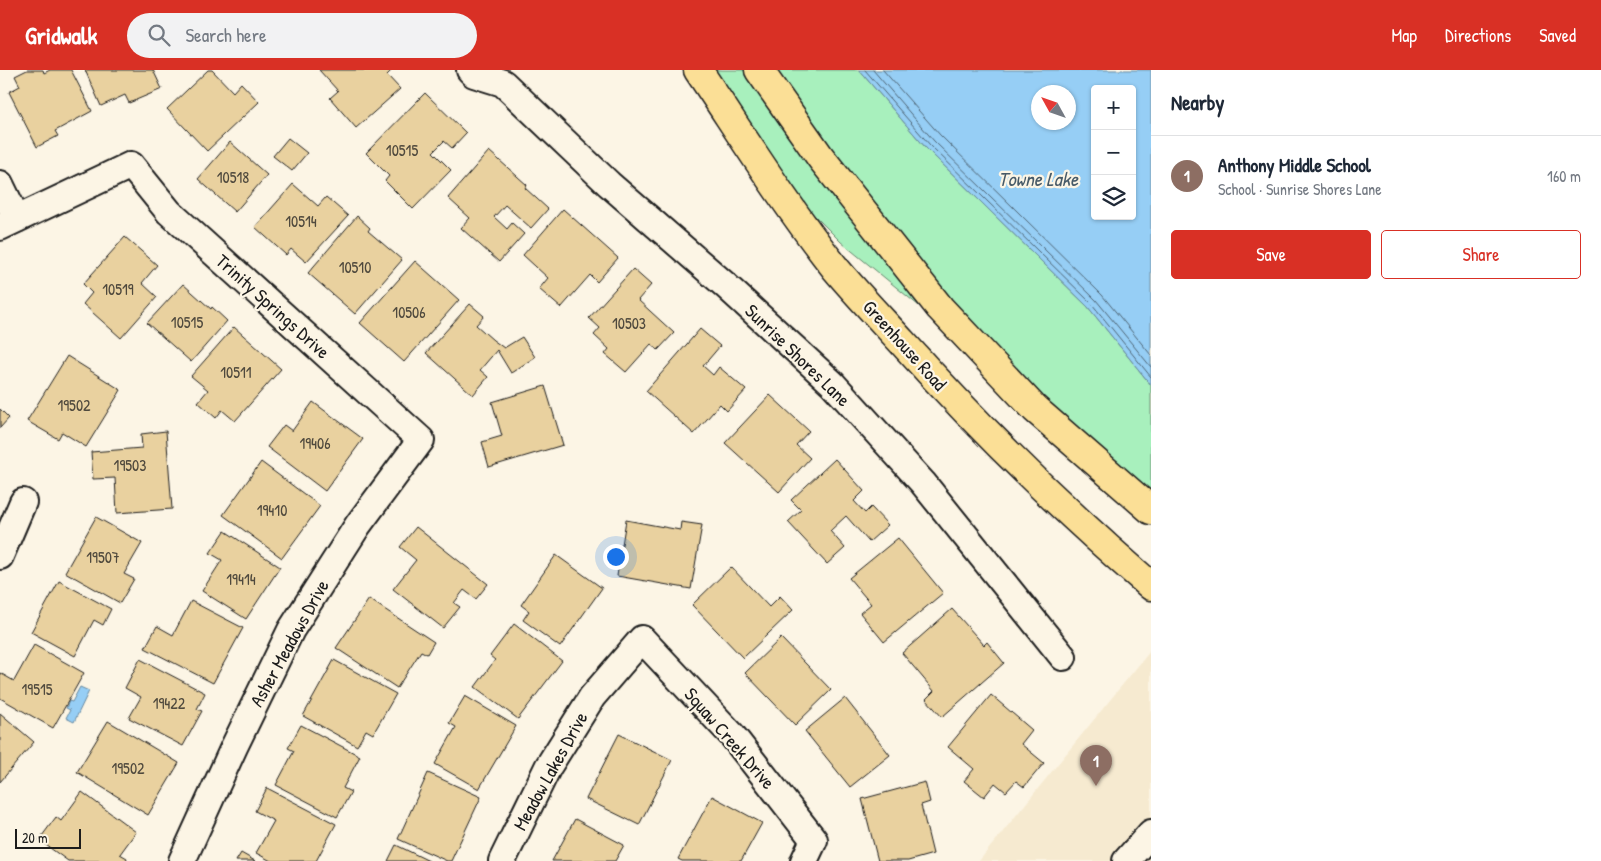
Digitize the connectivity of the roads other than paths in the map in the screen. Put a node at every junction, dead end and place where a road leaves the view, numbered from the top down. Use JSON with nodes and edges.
{"nodes":[{"id":1,"x":470,"y":70,"type":"edge"},
{"id":2,"x":698,"y":70,"type":"edge"},
{"id":3,"x":759,"y":70,"type":"edge"},
{"id":4,"x":502,"y":77,"type":"edge"},
{"id":5,"x":0,"y":184,"type":"edge"},
{"id":6,"x":8,"y":223,"type":"edge"},
{"id":7,"x":421,"y":440,"type":"joint"},
{"id":8,"x":24,"y":502,"type":"dead end"},
{"id":9,"x":1151,"y":510,"type":"edge"},
{"id":10,"x":0,"y":556,"type":"edge"},
{"id":11,"x":1151,"y":586,"type":"edge"},
{"id":12,"x":642,"y":639,"type":"joint"},
{"id":13,"x":1063,"y":657,"type":"dead end"},
{"id":14,"x":1151,"y":833,"type":"edge"},
{"id":15,"x":809,"y":850,"type":"edge"},
{"id":16,"x":182,"y":861,"type":"edge"},
{"id":17,"x":502,"y":861,"type":"edge"},
{"id":18,"x":1126,"y":861,"type":"edge"}],
"edges":[{"from":1,"to":4,"type":"street","name":"Sunrise Shores Lane"},
{"from":2,"to":11,"type":"main road","name":"Greenhouse Road"},
{"from":3,"to":9,"type":"main road"},
{"from":4,"to":13,"type":"street","name":"Sunrise Shores Lane"},
{"from":5,"to":6,"type":"street"},
{"from":6,"to":7,"type":"street","name":"Trinity Springs Drive"},
{"from":7,"to":16,"type":"street","name":"Asher Meadows Drive"},
{"from":8,"to":10,"type":"street"},
{"from":12,"to":15,"type":"street","name":"Squaw Creek Drive"},
{"from":12,"to":17,"type":"street","name":"Meadow Lakes Drive"},
{"from":14,"to":18,"type":"street"}]}
